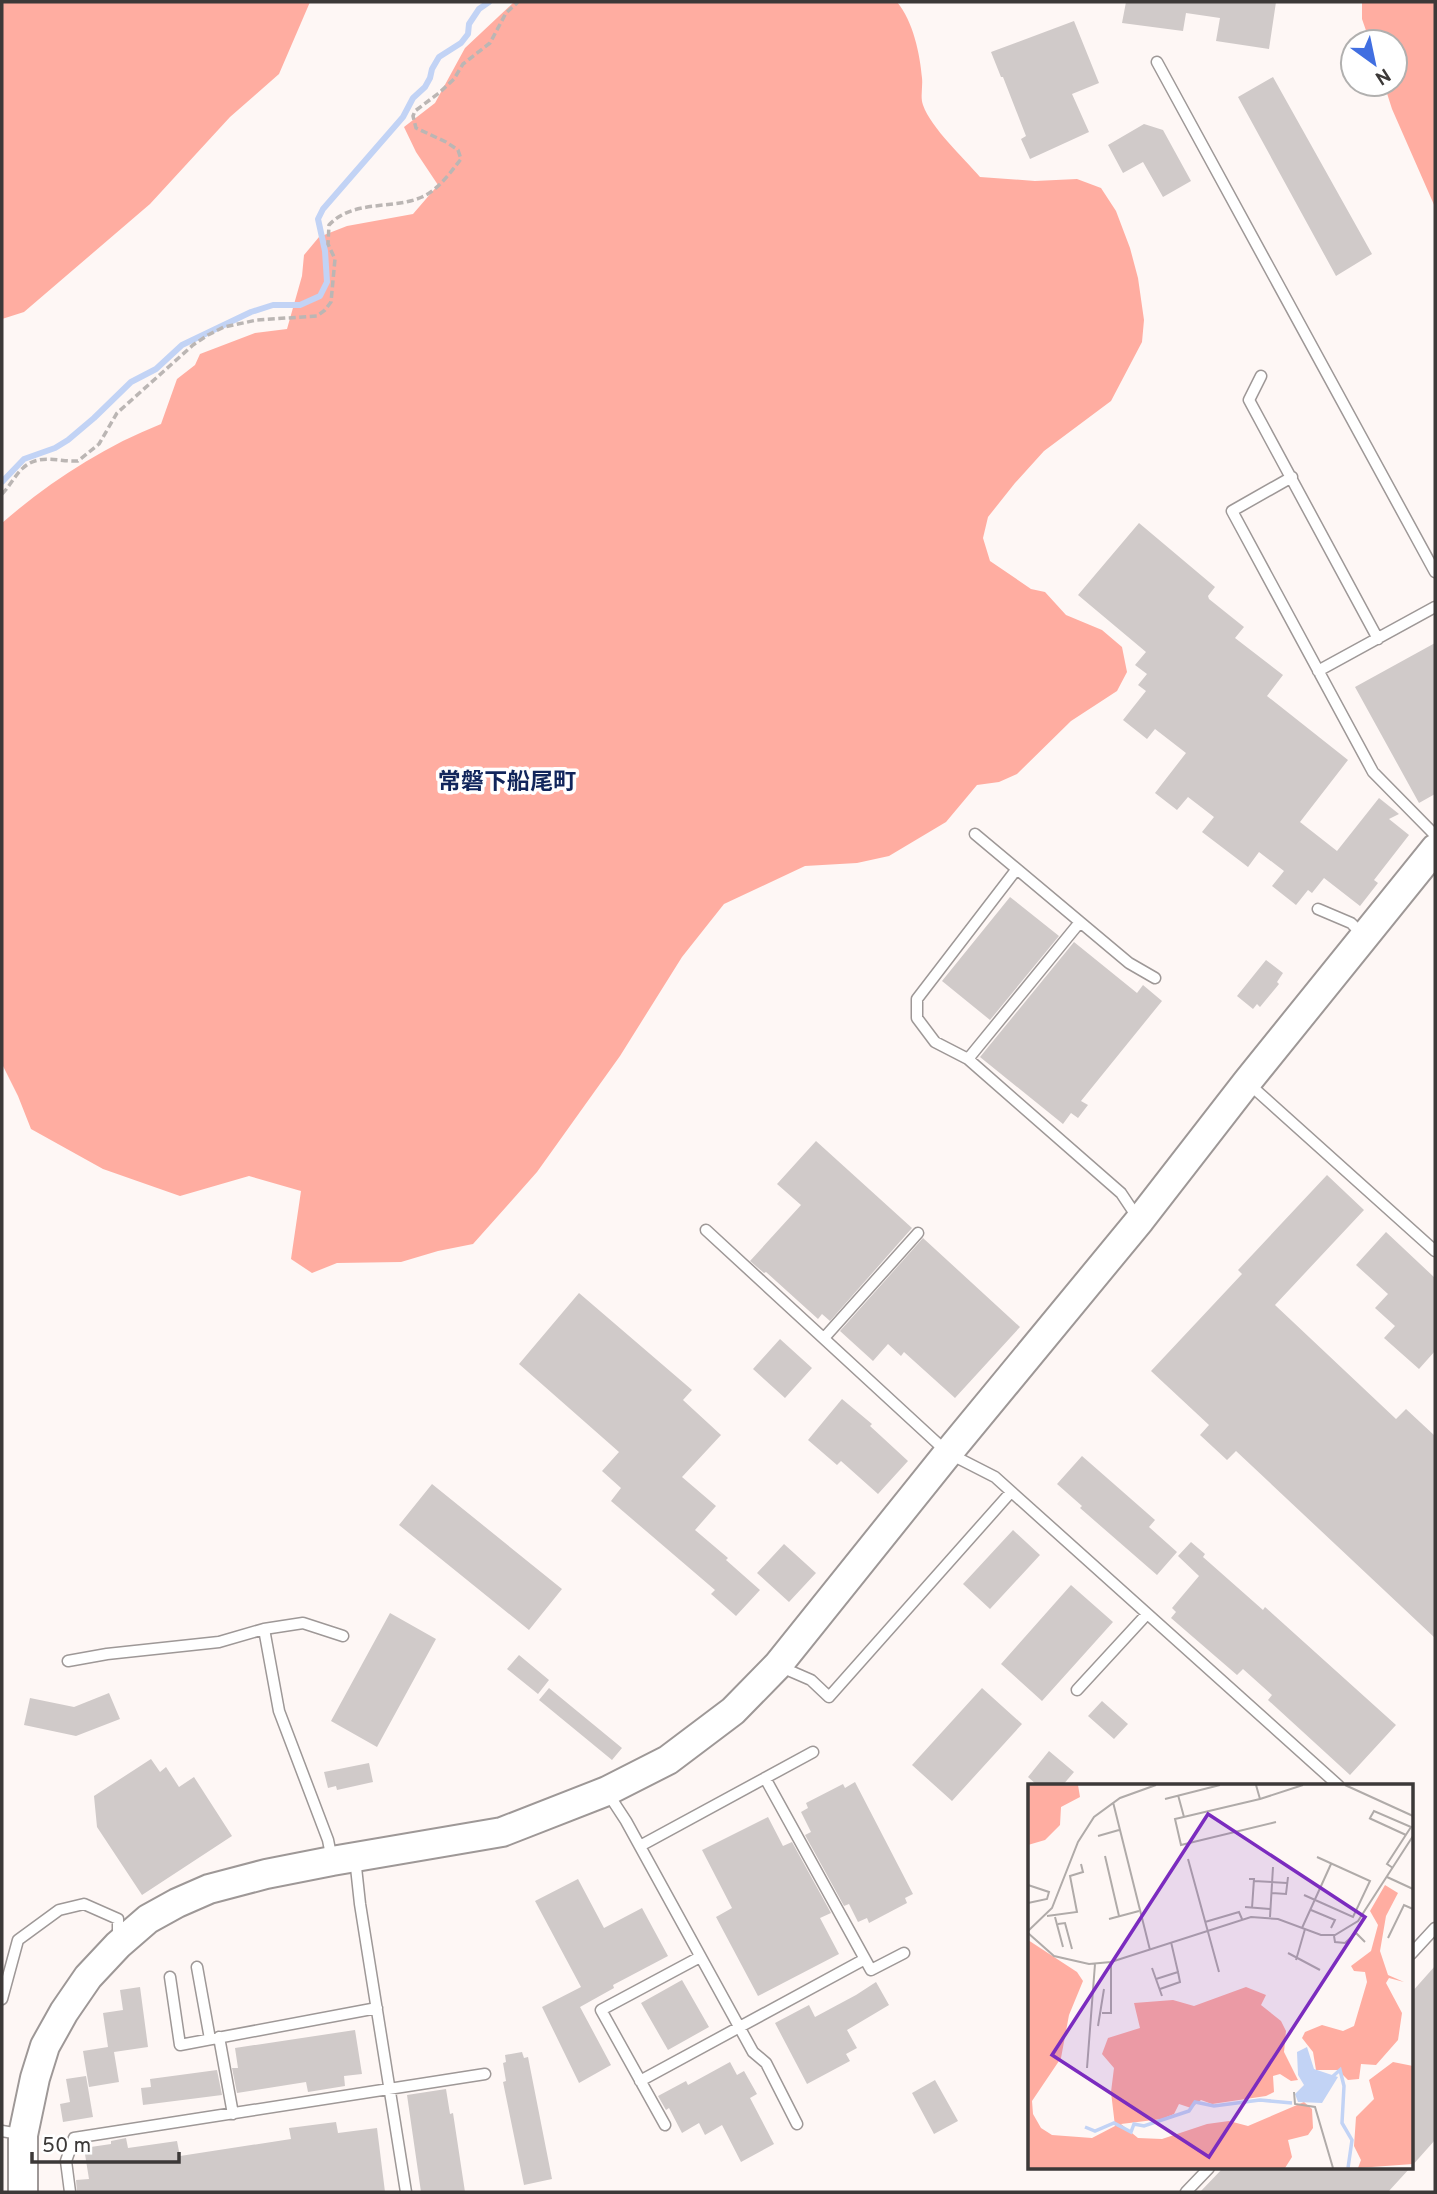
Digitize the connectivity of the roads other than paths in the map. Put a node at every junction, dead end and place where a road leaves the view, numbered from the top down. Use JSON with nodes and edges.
{"nodes":[{"id":1,"x":1157,"y":62,"type":"dead end"},
{"id":2,"x":1261,"y":376,"type":"dead end"},
{"id":3,"x":1292,"y":477,"type":"junction"},
{"id":4,"x":1435,"y":572,"type":"edge"},
{"id":5,"x":1435,"y":607,"type":"edge"},
{"id":6,"x":1378,"y":639,"type":"junction"},
{"id":7,"x":1318,"y":671,"type":"junction"},
{"id":8,"x":975,"y":834,"type":"dead end"},
{"id":9,"x":1435,"y":835,"type":"edge"},
{"id":10,"x":1435,"y":849,"type":"edge"},
{"id":11,"x":1016,"y":870,"type":"junction"},
{"id":12,"x":1318,"y":909,"type":"dead end"},
{"id":13,"x":1080,"y":922,"type":"junction"},
{"id":14,"x":1364,"y":937,"type":"junction"},
{"id":15,"x":1155,"y":978,"type":"dead end"},
{"id":16,"x":968,"y":1059,"type":"junction"},
{"id":17,"x":1247,"y":1082,"type":"junction"},
{"id":18,"x":1140,"y":1220,"type":"junction"},
{"id":19,"x":706,"y":1230,"type":"dead end"},
{"id":20,"x":918,"y":1233,"type":"dead end"},
{"id":21,"x":1435,"y":1251,"type":"edge"},
{"id":22,"x":824,"y":1338,"type":"junction"},
{"id":23,"x":948,"y":1452,"type":"junction"},
{"id":24,"x":1011,"y":1492,"type":"junction"},
{"id":25,"x":1147,"y":1614,"type":"junction"},
{"id":26,"x":264,"y":1629,"type":"junction"},
{"id":27,"x":343,"y":1636,"type":"dead end"},
{"id":28,"x":68,"y":1661,"type":"dead end"},
{"id":29,"x":778,"y":1665,"type":"junction"},
{"id":30,"x":1077,"y":1690,"type":"dead end"},
{"id":31,"x":813,"y":1752,"type":"dead end"},
{"id":32,"x":765,"y":1778,"type":"junction"},
{"id":33,"x":1337,"y":1784,"type":"edge"},
{"id":34,"x":607,"y":1791,"type":"junction"},
{"id":35,"x":639,"y":1846,"type":"junction"},
{"id":36,"x":344,"y":1859,"type":"junction"},
{"id":37,"x":1435,"y":1928,"type":"edge"},
{"id":38,"x":118,"y":1945,"type":"junction"},
{"id":39,"x":904,"y":1953,"type":"dead end"},
{"id":40,"x":1412,"y":1953,"type":"edge"},
{"id":41,"x":700,"y":1957,"type":"junction"},
{"id":42,"x":864,"y":1959,"type":"junction"},
{"id":43,"x":197,"y":1967,"type":"dead end"},
{"id":44,"x":170,"y":1977,"type":"dead end"},
{"id":45,"x":2,"y":1999,"type":"edge"},
{"id":46,"x":377,"y":2008,"type":"junction"},
{"id":47,"x":739,"y":2028,"type":"junction"},
{"id":48,"x":215,"y":2038,"type":"junction"},
{"id":49,"x":485,"y":2074,"type":"dead end"},
{"id":50,"x":640,"y":2081,"type":"junction"},
{"id":51,"x":390,"y":2089,"type":"junction"},
{"id":52,"x":233,"y":2113,"type":"junction"},
{"id":53,"x":797,"y":2124,"type":"dead end"},
{"id":54,"x":665,"y":2125,"type":"dead end"},
{"id":55,"x":12,"y":2133,"type":"edge"},
{"id":56,"x":1207,"y":2170,"type":"edge"},
{"id":57,"x":23,"y":2192,"type":"edge"},
{"id":58,"x":70,"y":2192,"type":"edge"},
{"id":59,"x":406,"y":2192,"type":"edge"},
{"id":60,"x":1186,"y":2192,"type":"edge"}],
"edges":[{"from":1,"to":4,"type":"lane"},
{"from":2,"to":3,"type":"lane"},
{"from":3,"to":6,"type":"lane"},
{"from":3,"to":7,"type":"lane"},
{"from":5,"to":6,"type":"lane"},
{"from":6,"to":7,"type":"lane"},
{"from":7,"to":9,"type":"lane"},
{"from":8,"to":11,"type":"lane"},
{"from":10,"to":14,"type":"street"},
{"from":11,"to":13,"type":"lane"},
{"from":11,"to":16,"type":"lane"},
{"from":12,"to":14,"type":"lane"},
{"from":13,"to":15,"type":"lane"},
{"from":13,"to":16,"type":"lane"},
{"from":14,"to":17,"type":"street"},
{"from":16,"to":18,"type":"lane"},
{"from":17,"to":18,"type":"street"},
{"from":17,"to":21,"type":"lane"},
{"from":18,"to":23,"type":"street"},
{"from":19,"to":22,"type":"lane"},
{"from":20,"to":22,"type":"lane"},
{"from":22,"to":23,"type":"lane"},
{"from":23,"to":24,"type":"lane"},
{"from":23,"to":29,"type":"street"},
{"from":24,"to":25,"type":"lane"},
{"from":24,"to":29,"type":"lane"},
{"from":25,"to":30,"type":"lane"},
{"from":25,"to":33,"type":"lane"},
{"from":26,"to":27,"type":"lane"},
{"from":26,"to":28,"type":"lane"},
{"from":26,"to":36,"type":"lane"},
{"from":29,"to":34,"type":"street"},
{"from":31,"to":32,"type":"lane"},
{"from":32,"to":35,"type":"lane"},
{"from":32,"to":42,"type":"lane"},
{"from":34,"to":35,"type":"lane"},
{"from":34,"to":36,"type":"street"},
{"from":35,"to":41,"type":"lane"},
{"from":36,"to":38,"type":"street"},
{"from":36,"to":46,"type":"lane"},
{"from":37,"to":40,"type":"lane"},
{"from":38,"to":45,"type":"lane"},
{"from":38,"to":55,"type":"street"},
{"from":39,"to":42,"type":"lane"},
{"from":41,"to":47,"type":"lane"},
{"from":41,"to":50,"type":"lane"},
{"from":42,"to":47,"type":"lane"},
{"from":43,"to":48,"type":"lane"},
{"from":44,"to":48,"type":"lane"},
{"from":46,"to":48,"type":"lane"},
{"from":46,"to":51,"type":"lane"},
{"from":47,"to":50,"type":"lane"},
{"from":47,"to":53,"type":"lane"},
{"from":48,"to":52,"type":"lane"},
{"from":49,"to":51,"type":"lane"},
{"from":50,"to":54,"type":"lane"},
{"from":51,"to":52,"type":"lane"},
{"from":51,"to":59,"type":"lane"},
{"from":52,"to":58,"type":"lane"},
{"from":55,"to":57,"type":"street"},
{"from":56,"to":60,"type":"lane"}]}
